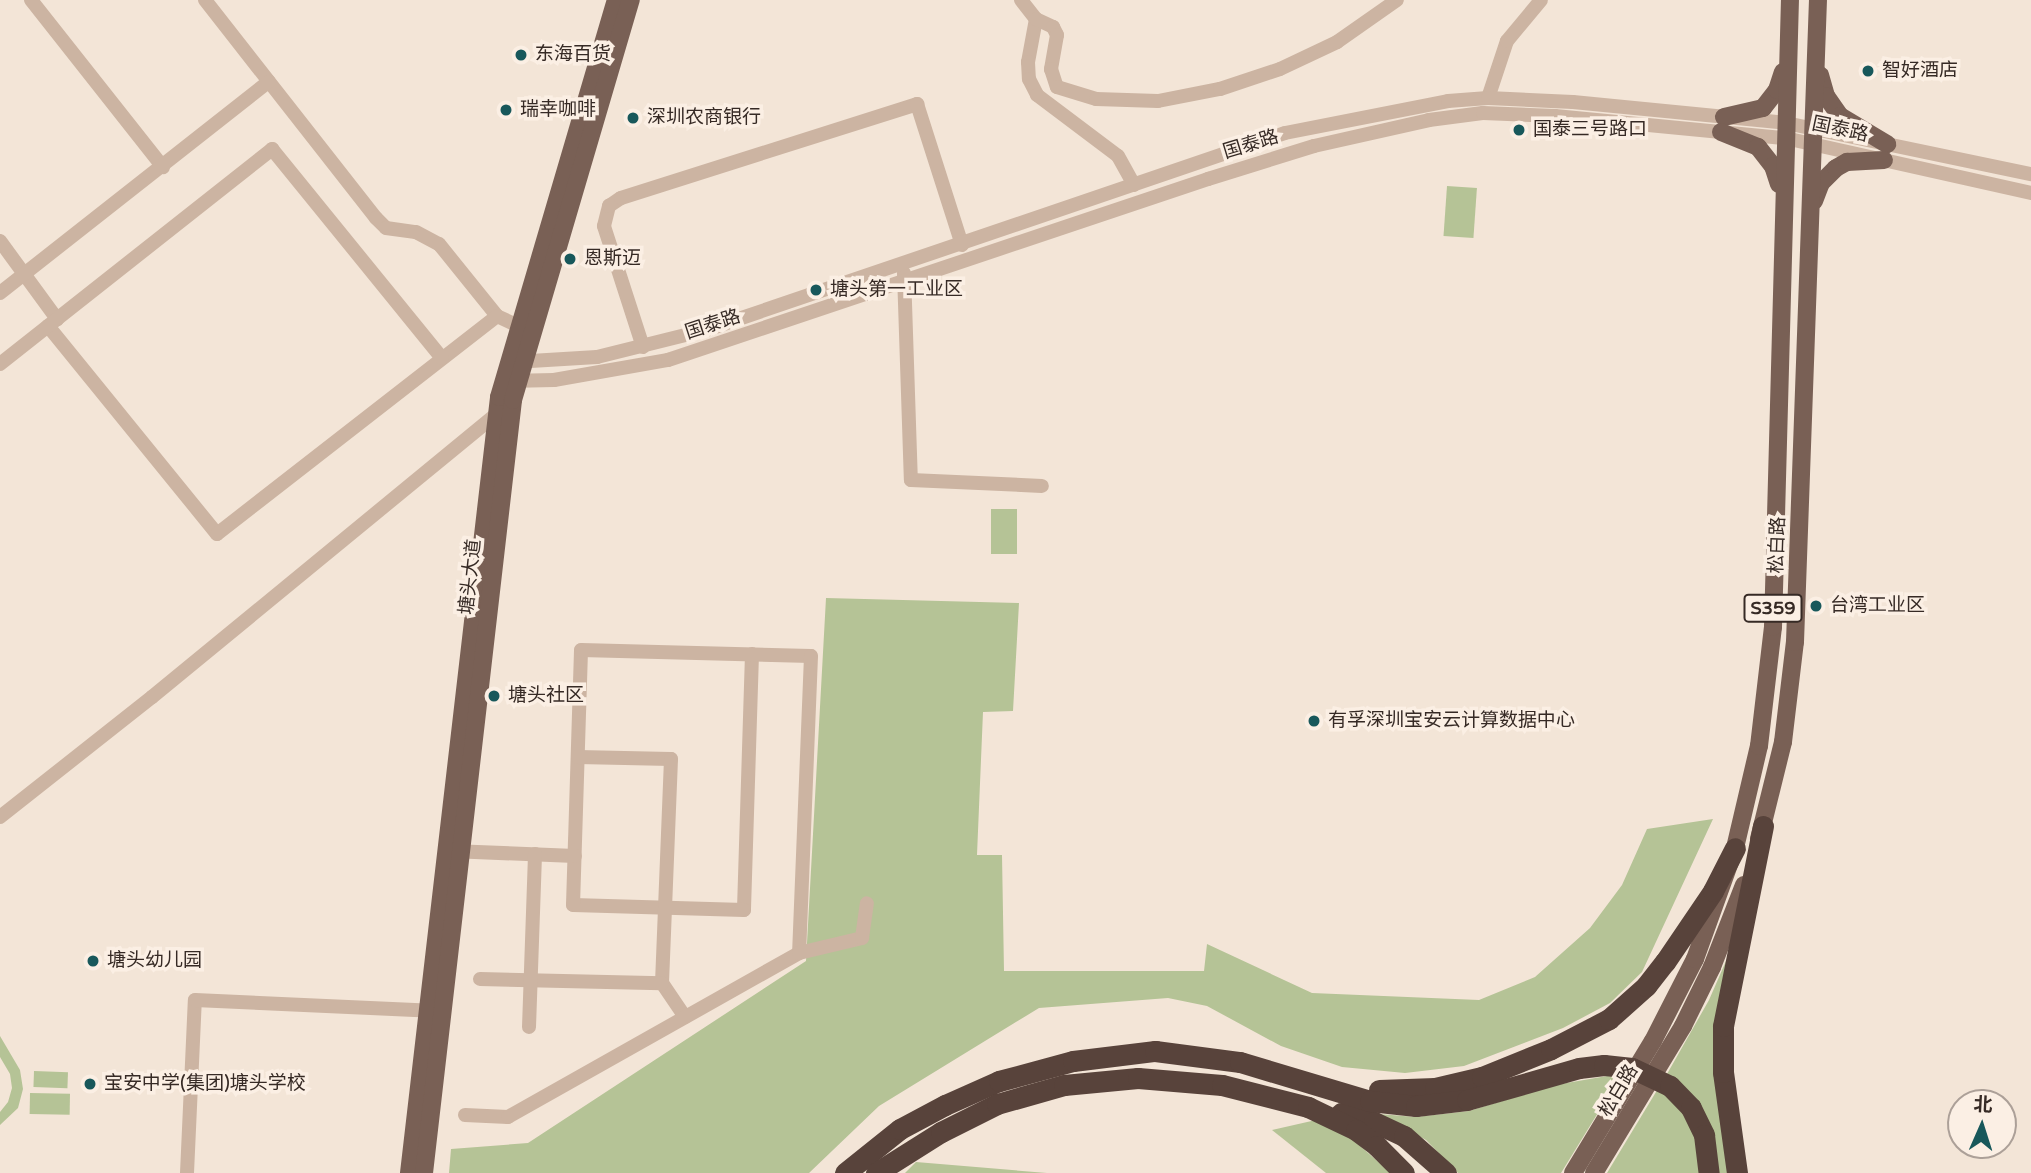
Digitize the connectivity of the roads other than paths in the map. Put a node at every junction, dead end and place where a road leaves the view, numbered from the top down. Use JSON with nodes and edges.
{"nodes":[{"id":1,"x":31,"y":0,"type":"edge"},
{"id":2,"x":205,"y":0,"type":"edge"},
{"id":3,"x":616,"y":0,"type":"edge"},
{"id":4,"x":631,"y":0,"type":"edge"},
{"id":5,"x":1021,"y":0,"type":"edge"},
{"id":6,"x":1397,"y":0,"type":"edge"},
{"id":7,"x":1541,"y":0,"type":"edge"},
{"id":8,"x":1790,"y":0,"type":"edge"},
{"id":9,"x":1818,"y":0,"type":"edge"},
{"id":10,"x":1036,"y":19,"type":"junction"},
{"id":11,"x":1789,"y":34,"type":"junction"},
{"id":12,"x":1816,"y":46,"type":"junction"},
{"id":13,"x":269,"y":81,"type":"junction"},
{"id":14,"x":1488,"y":98,"type":"junction"},
{"id":15,"x":1722,"y":124,"type":"junction"},
{"id":16,"x":1786,"y":131,"type":"junction"},
{"id":17,"x":1812,"y":135,"type":"junction"},
{"id":18,"x":1886,"y":152,"type":"junction"},
{"id":19,"x":163,"y":167,"type":"junction"},
{"id":20,"x":2031,"y":174,"type":"edge"},
{"id":21,"x":1134,"y":185,"type":"junction"},
{"id":22,"x":2031,"y":192,"type":"edge"},
{"id":23,"x":1782,"y":204,"type":"junction"},
{"id":24,"x":1808,"y":221,"type":"junction"},
{"id":25,"x":0,"y":241,"type":"edge"},
{"id":26,"x":962,"y":245,"type":"junction"},
{"id":27,"x":904,"y":265,"type":"junction"},
{"id":28,"x":24,"y":274,"type":"junction"},
{"id":29,"x":905,"y":282,"type":"junction"},
{"id":30,"x":0,"y":293,"type":"edge"},
{"id":31,"x":497,"y":316,"type":"junction"},
{"id":32,"x":52,"y":323,"type":"junction"},
{"id":33,"x":527,"y":330,"type":"junction"},
{"id":34,"x":643,"y":347,"type":"junction"},
{"id":35,"x":442,"y":359,"type":"junction"},
{"id":36,"x":516,"y":363,"type":"junction"},
{"id":37,"x":0,"y":364,"type":"edge"},
{"id":38,"x":511,"y":388,"type":"junction"},
{"id":39,"x":496,"y":414,"type":"junction"},
{"id":40,"x":1042,"y":486,"type":"dead end"},
{"id":41,"x":752,"y":654,"type":"junction"},
{"id":42,"x":578,"y":757,"type":"junction"},
{"id":43,"x":0,"y":817,"type":"edge"},
{"id":44,"x":1763,"y":826,"type":"junction"},
{"id":45,"x":1735,"y":848,"type":"junction"},
{"id":46,"x":454,"y":851,"type":"junction"},
{"id":47,"x":535,"y":854,"type":"junction"},
{"id":48,"x":575,"y":856,"type":"junction"},
{"id":49,"x":867,"y":903,"type":"dead end"},
{"id":50,"x":665,"y":908,"type":"junction"},
{"id":51,"x":799,"y":953,"type":"junction"},
{"id":52,"x":480,"y":979,"type":"dead end"},
{"id":53,"x":530,"y":981,"type":"junction"},
{"id":54,"x":662,"y":983,"type":"junction"},
{"id":55,"x":436,"y":1011,"type":"junction"},
{"id":56,"x":685,"y":1017,"type":"junction"},
{"id":57,"x":529,"y":1027,"type":"dead end"},
{"id":58,"x":1314,"y":1082,"type":"junction"},
{"id":59,"x":1308,"y":1107,"type":"junction"},
{"id":60,"x":465,"y":1115,"type":"dead end"},
{"id":61,"x":914,"y":1149,"type":"junction"},
{"id":62,"x":187,"y":1173,"type":"edge"},
{"id":63,"x":409,"y":1173,"type":"edge"},
{"id":64,"x":424,"y":1173,"type":"edge"},
{"id":65,"x":845,"y":1173,"type":"edge"},
{"id":66,"x":876,"y":1173,"type":"edge"},
{"id":67,"x":890,"y":1173,"type":"edge"},
{"id":68,"x":1404,"y":1173,"type":"edge"},
{"id":69,"x":1446,"y":1173,"type":"edge"},
{"id":70,"x":1573,"y":1173,"type":"edge"},
{"id":71,"x":1594,"y":1173,"type":"edge"},
{"id":72,"x":1709,"y":1173,"type":"edge"},
{"id":73,"x":1737,"y":1173,"type":"edge"}],
"edges":[{"from":1,"to":19,"type":"street"},
{"from":2,"to":13,"type":"street"},
{"from":3,"to":33,"type":"main road","name":"塘头大道"},
{"from":4,"to":33,"type":"main road","name":"塘头大道"},
{"from":5,"to":10,"type":"street"},
{"from":6,"to":10,"type":"street"},
{"from":7,"to":14,"type":"street"},
{"from":8,"to":11,"type":"main road","name":"松白路","number":"S359"},
{"from":9,"to":12,"type":"main road","name":"松白路","number":"S359"},
{"from":10,"to":21,"type":"street"},
{"from":11,"to":15,"type":"main road"},
{"from":11,"to":16,"type":"main road","name":"松白路","number":"S359"},
{"from":12,"to":17,"type":"main road","name":"松白路","number":"S359"},
{"from":12,"to":18,"type":"main road"},
{"from":13,"to":19,"type":"street"},
{"from":13,"to":31,"type":"street"},
{"from":14,"to":15,"type":"street","name":"国泰路"},
{"from":14,"to":21,"type":"street","name":"国泰路"},
{"from":15,"to":16,"type":"street","name":"国泰路"},
{"from":15,"to":23,"type":"main road"},
{"from":15,"to":29,"type":"street","name":"国泰路"},
{"from":16,"to":17,"type":"street","name":"国泰路"},
{"from":16,"to":23,"type":"main road","name":"松白路","number":"S359"},
{"from":17,"to":18,"type":"street","name":"国泰路"},
{"from":17,"to":24,"type":"main road","name":"松白路","number":"S359"},
{"from":18,"to":20,"type":"street","name":"国泰路"},
{"from":18,"to":22,"type":"street","name":"国泰路"},
{"from":18,"to":24,"type":"main road"},
{"from":19,"to":28,"type":"street"},
{"from":21,"to":26,"type":"street","name":"国泰路"},
{"from":23,"to":45,"type":"main road","name":"松白路","number":"S359"},
{"from":24,"to":44,"type":"main road","name":"松白路","number":"S359"},
{"from":25,"to":28,"type":"street"},
{"from":26,"to":27,"type":"street","name":"国泰路"},
{"from":26,"to":34,"type":"street"},
{"from":27,"to":29,"type":"street"},
{"from":27,"to":34,"type":"street","name":"国泰路"},
{"from":28,"to":30,"type":"street"},
{"from":28,"to":32,"type":"street"},
{"from":29,"to":38,"type":"street","name":"国泰路"},
{"from":29,"to":40,"type":"street"},
{"from":31,"to":33,"type":"street"},
{"from":31,"to":35,"type":"street"},
{"from":32,"to":35,"type":"street"},
{"from":32,"to":35,"type":"street"},
{"from":32,"to":37,"type":"street"},
{"from":33,"to":36,"type":"main road","name":"塘头大道"},
{"from":34,"to":36,"type":"street","name":"国泰路"},
{"from":36,"to":38,"type":"main road","name":"塘头大道"},
{"from":38,"to":39,"type":"main road","name":"塘头大道"},
{"from":38,"to":46,"type":"main road","name":"塘头大道"},
{"from":39,"to":43,"type":"street"},
{"from":39,"to":46,"type":"main road","name":"塘头大道"},
{"from":41,"to":42,"type":"street"},
{"from":41,"to":50,"type":"street"},
{"from":41,"to":51,"type":"street"},
{"from":42,"to":48,"type":"street"},
{"from":42,"to":50,"type":"street"},
{"from":44,"to":71,"type":"main road","name":"松白路","number":"S359"},
{"from":44,"to":73,"type":"highway"},
{"from":45,"to":58,"type":"highway"},
{"from":45,"to":70,"type":"main road","name":"松白路","number":"S359"},
{"from":46,"to":47,"type":"street"},
{"from":46,"to":55,"type":"main road","name":"塘头大道"},
{"from":47,"to":48,"type":"street"},
{"from":47,"to":53,"type":"street"},
{"from":48,"to":50,"type":"street"},
{"from":49,"to":51,"type":"street"},
{"from":50,"to":54,"type":"street"},
{"from":51,"to":56,"type":"street"},
{"from":52,"to":53,"type":"street"},
{"from":53,"to":54,"type":"street"},
{"from":53,"to":57,"type":"street"},
{"from":54,"to":56,"type":"street"},
{"from":55,"to":62,"type":"street"},
{"from":55,"to":63,"type":"main road","name":"塘头大道"},
{"from":55,"to":64,"type":"main road","name":"塘头大道"},
{"from":56,"to":60,"type":"street"},
{"from":58,"to":65,"type":"highway"},
{"from":58,"to":72,"type":"highway"},
{"from":59,"to":61,"type":"highway"},
{"from":59,"to":68,"type":"highway"},
{"from":59,"to":69,"type":"highway"},
{"from":61,"to":66,"type":"highway"},
{"from":61,"to":67,"type":"highway"}]}
